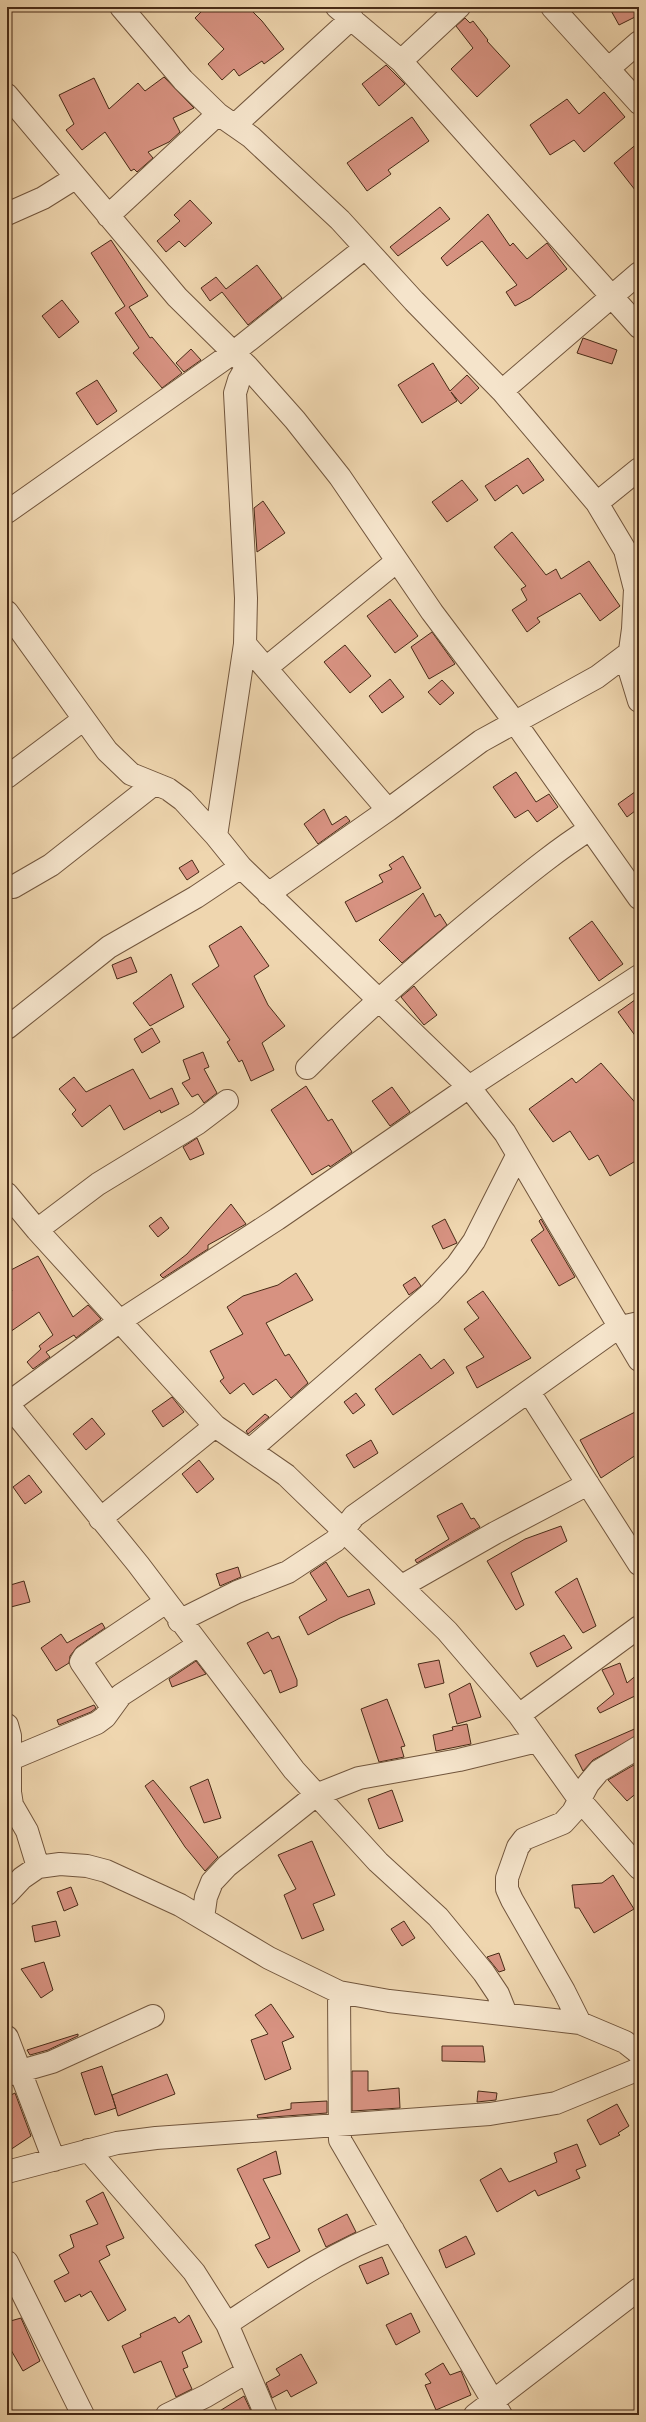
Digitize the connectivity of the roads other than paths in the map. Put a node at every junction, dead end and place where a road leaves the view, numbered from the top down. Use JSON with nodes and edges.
{"nodes":[{"id":1,"x":121,"y":7,"type":"edge"},
{"id":2,"x":458,"y":7,"type":"edge"},
{"id":3,"x":552,"y":7,"type":"edge"},
{"id":4,"x":344,"y":13,"type":"edge"},
{"id":5,"x":639,"y":42,"type":"edge"},
{"id":6,"x":401,"y":61,"type":"junction"},
{"id":7,"x":608,"y":69,"type":"junction"},
{"id":8,"x":7,"y":96,"type":"edge"},
{"id":9,"x":639,"y":103,"type":"edge"},
{"id":10,"x":226,"y":119,"type":"junction"},
{"id":11,"x":75,"y":178,"type":"junction"},
{"id":12,"x":7,"y":214,"type":"edge"},
{"id":13,"x":108,"y":216,"type":"junction"},
{"id":14,"x":365,"y":248,"type":"junction"},
{"id":15,"x":639,"y":273,"type":"edge"},
{"id":16,"x":611,"y":296,"type":"junction"},
{"id":17,"x":639,"y":327,"type":"edge"},
{"id":18,"x":240,"y":359,"type":"junction"},
{"id":19,"x":502,"y":391,"type":"junction"},
{"id":20,"x":639,"y":469,"type":"edge"},
{"id":21,"x":597,"y":503,"type":"junction"},
{"id":22,"x":7,"y":512,"type":"edge"},
{"id":23,"x":397,"y":561,"type":"junction"},
{"id":24,"x":7,"y":612,"type":"edge"},
{"id":25,"x":245,"y":644,"type":"junction"},
{"id":26,"x":635,"y":649,"type":"edge"},
{"id":27,"x":266,"y":668,"type":"junction"},
{"id":28,"x":639,"y":701,"type":"edge"},
{"id":29,"x":84,"y":719,"type":"junction"},
{"id":30,"x":514,"y":721,"type":"junction"},
{"id":31,"x":7,"y":777,"type":"edge"},
{"id":32,"x":154,"y":784,"type":"junction"},
{"id":33,"x":388,"y":810,"type":"junction"},
{"id":34,"x":590,"y":829,"type":"junction"},
{"id":35,"x":216,"y":836,"type":"junction"},
{"id":36,"x":241,"y":868,"type":"junction"},
{"id":37,"x":7,"y":886,"type":"edge"},
{"id":38,"x":268,"y":894,"type":"junction"},
{"id":39,"x":639,"y":898,"type":"edge"},
{"id":40,"x":639,"y":976,"type":"edge"},
{"id":41,"x":378,"y":1001,"type":"junction"},
{"id":42,"x":7,"y":1028,"type":"edge"},
{"id":43,"x":307,"y":1068,"type":"dead end"},
{"id":44,"x":469,"y":1087,"type":"junction"},
{"id":45,"x":227,"y":1100,"type":"dead end"},
{"id":46,"x":517,"y":1156,"type":"junction"},
{"id":47,"x":7,"y":1194,"type":"edge"},
{"id":48,"x":37,"y":1230,"type":"junction"},
{"id":49,"x":120,"y":1321,"type":"junction"},
{"id":50,"x":630,"y":1325,"type":"edge"},
{"id":51,"x":639,"y":1360,"type":"edge"},
{"id":52,"x":528,"y":1392,"type":"junction"},
{"id":53,"x":7,"y":1404,"type":"edge"},
{"id":54,"x":215,"y":1426,"type":"junction"},
{"id":55,"x":250,"y":1450,"type":"junction"},
{"id":56,"x":588,"y":1484,"type":"junction"},
{"id":57,"x":100,"y":1520,"type":"junction"},
{"id":58,"x":343,"y":1528,"type":"junction"},
{"id":59,"x":639,"y":1564,"type":"edge"},
{"id":60,"x":402,"y":1586,"type":"junction"},
{"id":61,"x":166,"y":1602,"type":"junction"},
{"id":62,"x":180,"y":1621,"type":"junction"},
{"id":63,"x":639,"y":1626,"type":"edge"},
{"id":64,"x":198,"y":1645,"type":"junction"},
{"id":65,"x":112,"y":1706,"type":"junction"},
{"id":66,"x":519,"y":1715,"type":"junction"},
{"id":67,"x":7,"y":1725,"type":"edge"},
{"id":68,"x":537,"y":1741,"type":"junction"},
{"id":69,"x":639,"y":1747,"type":"edge"},
{"id":70,"x":11,"y":1759,"type":"junction"},
{"id":71,"x":316,"y":1796,"type":"junction"},
{"id":72,"x":580,"y":1798,"type":"junction"},
{"id":73,"x":14,"y":1818,"type":"edge"},
{"id":74,"x":38,"y":1867,"type":"junction"},
{"id":75,"x":639,"y":1868,"type":"edge"},
{"id":76,"x":7,"y":1894,"type":"edge"},
{"id":77,"x":203,"y":1918,"type":"junction"},
{"id":78,"x":340,"y":1992,"type":"junction"},
{"id":79,"x":506,"y":2014,"type":"junction"},
{"id":80,"x":153,"y":2016,"type":"dead end"},
{"id":81,"x":580,"y":2023,"type":"junction"},
{"id":82,"x":7,"y":2037,"type":"edge"},
{"id":83,"x":639,"y":2053,"type":"edge"},
{"id":84,"x":639,"y":2069,"type":"edge"},
{"id":85,"x":14,"y":2073,"type":"edge"},
{"id":86,"x":339,"y":2125,"type":"junction"},
{"id":87,"x":88,"y":2150,"type":"junction"},
{"id":88,"x":54,"y":2160,"type":"junction"},
{"id":89,"x":7,"y":2172,"type":"edge"},
{"id":90,"x":393,"y":2230,"type":"junction"},
{"id":91,"x":7,"y":2262,"type":"edge"},
{"id":92,"x":639,"y":2289,"type":"edge"},
{"id":93,"x":227,"y":2324,"type":"junction"},
{"id":94,"x":247,"y":2372,"type":"junction"},
{"id":95,"x":498,"y":2408,"type":"edge"},
{"id":96,"x":83,"y":2415,"type":"edge"},
{"id":97,"x":167,"y":2415,"type":"edge"},
{"id":98,"x":266,"y":2415,"type":"edge"},
{"id":99,"x":474,"y":2415,"type":"edge"}],
"edges":[{"from":1,"to":10,"type":"street"},
{"from":2,"to":6,"type":"street"},
{"from":3,"to":7,"type":"street"},
{"from":4,"to":6,"type":"street"},
{"from":4,"to":10,"type":"street"},
{"from":5,"to":7,"type":"street"},
{"from":6,"to":16,"type":"street"},
{"from":7,"to":9,"type":"street"},
{"from":8,"to":11,"type":"street"},
{"from":10,"to":13,"type":"street"},
{"from":10,"to":14,"type":"street"},
{"from":11,"to":12,"type":"street"},
{"from":11,"to":13,"type":"street"},
{"from":13,"to":18,"type":"street"},
{"from":14,"to":18,"type":"street"},
{"from":14,"to":19,"type":"street"},
{"from":15,"to":16,"type":"street"},
{"from":16,"to":17,"type":"street"},
{"from":16,"to":19,"type":"street"},
{"from":18,"to":22,"type":"street"},
{"from":18,"to":23,"type":"street"},
{"from":18,"to":25,"type":"street"},
{"from":19,"to":21,"type":"street"},
{"from":20,"to":21,"type":"street"},
{"from":21,"to":26,"type":"street"},
{"from":23,"to":27,"type":"street"},
{"from":23,"to":30,"type":"street"},
{"from":24,"to":29,"type":"street"},
{"from":25,"to":27,"type":"street"},
{"from":25,"to":35,"type":"street"},
{"from":26,"to":28,"type":"street"},
{"from":26,"to":30,"type":"street"},
{"from":27,"to":33,"type":"street"},
{"from":29,"to":31,"type":"street"},
{"from":29,"to":32,"type":"street"},
{"from":30,"to":33,"type":"street"},
{"from":30,"to":34,"type":"street"},
{"from":32,"to":35,"type":"street"},
{"from":32,"to":37,"type":"street"},
{"from":33,"to":38,"type":"street"},
{"from":34,"to":39,"type":"street"},
{"from":34,"to":41,"type":"street"},
{"from":35,"to":36,"type":"street"},
{"from":36,"to":38,"type":"street"},
{"from":36,"to":42,"type":"street"},
{"from":38,"to":41,"type":"street"},
{"from":40,"to":44,"type":"street"},
{"from":41,"to":43,"type":"street"},
{"from":41,"to":44,"type":"street"},
{"from":44,"to":46,"type":"street"},
{"from":44,"to":49,"type":"street"},
{"from":45,"to":48,"type":"street"},
{"from":46,"to":50,"type":"street"},
{"from":46,"to":55,"type":"street"},
{"from":47,"to":48,"type":"street"},
{"from":48,"to":49,"type":"street"},
{"from":49,"to":53,"type":"street"},
{"from":49,"to":54,"type":"street"},
{"from":50,"to":51,"type":"street"},
{"from":50,"to":52,"type":"street"},
{"from":52,"to":56,"type":"street"},
{"from":52,"to":58,"type":"street"},
{"from":53,"to":57,"type":"street"},
{"from":54,"to":55,"type":"street"},
{"from":54,"to":57,"type":"street"},
{"from":55,"to":58,"type":"street"},
{"from":56,"to":59,"type":"street"},
{"from":56,"to":60,"type":"street"},
{"from":57,"to":61,"type":"street"},
{"from":58,"to":60,"type":"street"},
{"from":58,"to":62,"type":"street"},
{"from":60,"to":66,"type":"street"},
{"from":61,"to":62,"type":"street"},
{"from":61,"to":65,"type":"street"},
{"from":62,"to":64,"type":"street"},
{"from":63,"to":66,"type":"street"},
{"from":64,"to":65,"type":"street"},
{"from":64,"to":71,"type":"street"},
{"from":65,"to":70,"type":"street"},
{"from":66,"to":68,"type":"street"},
{"from":67,"to":70,"type":"street"},
{"from":68,"to":71,"type":"street"},
{"from":68,"to":72,"type":"street"},
{"from":69,"to":72,"type":"street"},
{"from":70,"to":73,"type":"street"},
{"from":71,"to":77,"type":"street"},
{"from":71,"to":79,"type":"street"},
{"from":72,"to":75,"type":"street"},
{"from":72,"to":81,"type":"street"},
{"from":73,"to":74,"type":"street"},
{"from":74,"to":76,"type":"street"},
{"from":74,"to":77,"type":"street"},
{"from":77,"to":78,"type":"street"},
{"from":78,"to":79,"type":"street"},
{"from":78,"to":86,"type":"street"},
{"from":79,"to":81,"type":"street"},
{"from":80,"to":85,"type":"street"},
{"from":81,"to":83,"type":"street"},
{"from":82,"to":85,"type":"street"},
{"from":84,"to":86,"type":"street"},
{"from":85,"to":88,"type":"street"},
{"from":86,"to":87,"type":"street"},
{"from":86,"to":90,"type":"street"},
{"from":87,"to":88,"type":"street"},
{"from":87,"to":93,"type":"street"},
{"from":88,"to":89,"type":"street"},
{"from":90,"to":93,"type":"street"},
{"from":90,"to":95,"type":"street"},
{"from":91,"to":96,"type":"street"},
{"from":92,"to":95,"type":"street"},
{"from":93,"to":94,"type":"street"},
{"from":94,"to":97,"type":"street"},
{"from":94,"to":98,"type":"street"},
{"from":95,"to":99,"type":"street"}]}
